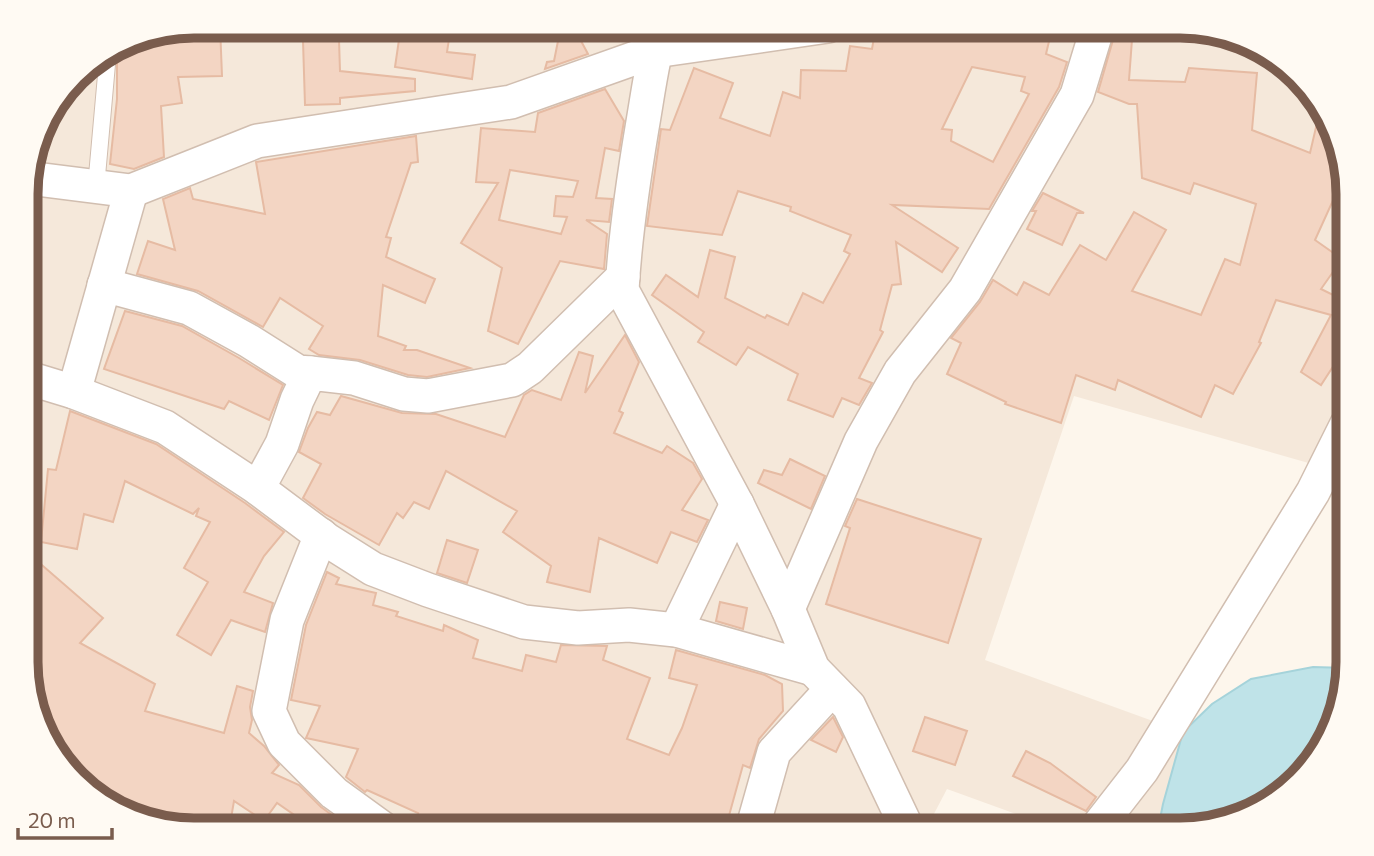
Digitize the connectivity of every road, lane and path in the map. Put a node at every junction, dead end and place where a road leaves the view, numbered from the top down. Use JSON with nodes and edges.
{"nodes":[{"id":1,"x":659,"y":38,"type":"edge"},
{"id":2,"x":1094,"y":38,"type":"edge"},
{"id":3,"x":658,"y":39,"type":"edge"},
{"id":4,"x":107,"y":66,"type":"edge"},
{"id":5,"x":39,"y":180,"type":"edge"},
{"id":6,"x":96,"y":187,"type":"junction"},
{"id":7,"x":131,"y":191,"type":"junction"},
{"id":8,"x":623,"y":278,"type":"junction"},
{"id":9,"x":104,"y":285,"type":"junction"},
{"id":10,"x":310,"y":373,"type":"junction"},
{"id":11,"x":38,"y":382,"type":"edge"},
{"id":12,"x":74,"y":392,"type":"junction"},
{"id":13,"x":1335,"y":448,"type":"edge"},
{"id":14,"x":258,"y":488,"type":"junction"},
{"id":15,"x":737,"y":504,"type":"junction"},
{"id":16,"x":321,"y":535,"type":"junction"},
{"id":17,"x":789,"y":609,"type":"junction"},
{"id":18,"x":676,"y":630,"type":"junction"},
{"id":19,"x":823,"y":679,"type":"junction"},
{"id":20,"x":756,"y":817,"type":"edge"},
{"id":21,"x":902,"y":817,"type":"edge"},
{"id":22,"x":1106,"y":817,"type":"edge"},
{"id":23,"x":368,"y":818,"type":"edge"}],
"edges":[{"from":1,"to":8,"type":"street"},
{"from":2,"to":17,"type":"street"},
{"from":3,"to":7,"type":"street"},
{"from":4,"to":6,"type":"lane"},
{"from":5,"to":6,"type":"street"},
{"from":6,"to":7,"type":"street"},
{"from":7,"to":9,"type":"street"},
{"from":8,"to":10,"type":"street"},
{"from":8,"to":15,"type":"street"},
{"from":9,"to":10,"type":"street"},
{"from":9,"to":12,"type":"street"},
{"from":10,"to":14,"type":"street"},
{"from":11,"to":12,"type":"street"},
{"from":12,"to":14,"type":"street"},
{"from":13,"to":22,"type":"street"},
{"from":14,"to":16,"type":"street"},
{"from":15,"to":17,"type":"street"},
{"from":15,"to":18,"type":"street"},
{"from":16,"to":18,"type":"street"},
{"from":16,"to":23,"type":"street"},
{"from":17,"to":19,"type":"street"},
{"from":18,"to":19,"type":"street"},
{"from":19,"to":20,"type":"street"},
{"from":19,"to":21,"type":"street"}]}
